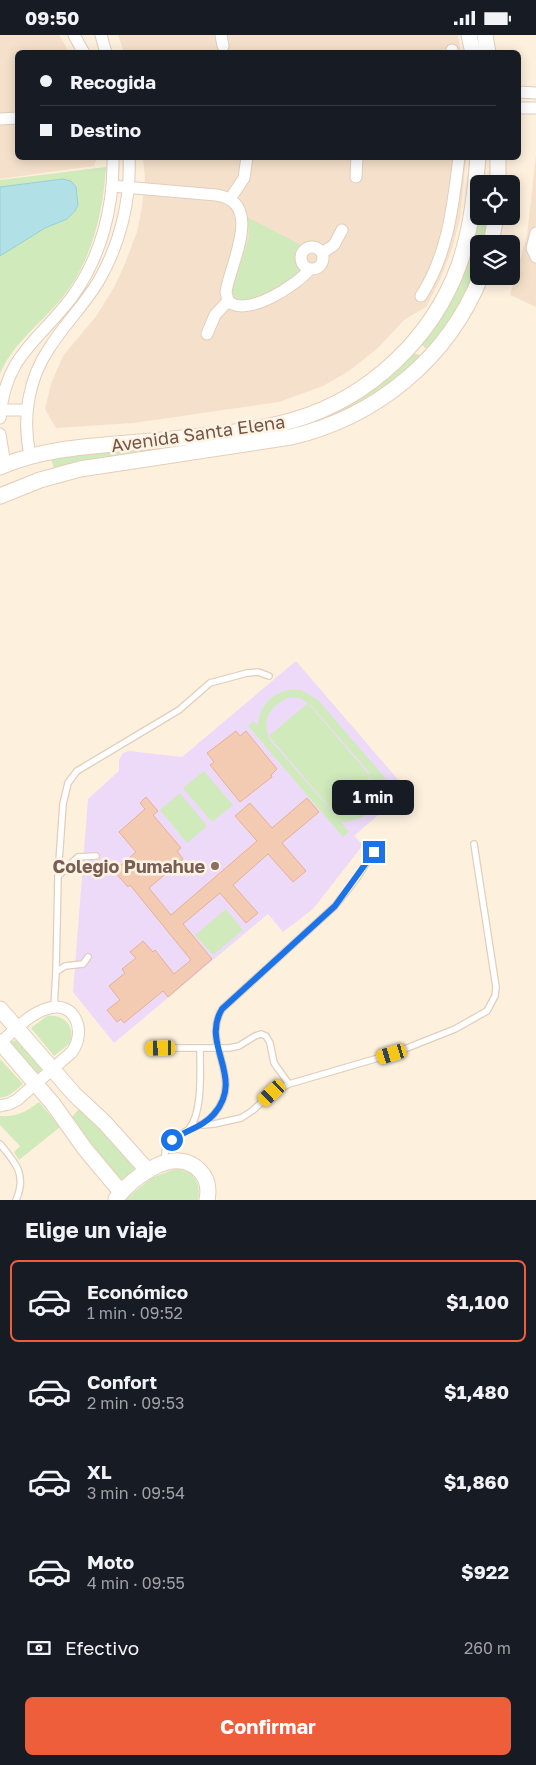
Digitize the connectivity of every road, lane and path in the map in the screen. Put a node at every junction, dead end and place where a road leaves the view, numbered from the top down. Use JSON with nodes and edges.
{"nodes":[{"id":1,"x":74,"y":35,"type":"edge"},
{"id":2,"x":101,"y":35,"type":"edge"},
{"id":3,"x":469,"y":35,"type":"edge"},
{"id":4,"x":485,"y":35,"type":"edge"},
{"id":5,"x":82,"y":50,"type":"edge"},
{"id":6,"x":105,"y":50,"type":"edge"},
{"id":7,"x":472,"y":50,"type":"edge"},
{"id":8,"x":488,"y":50,"type":"edge"},
{"id":9,"x":521,"y":92,"type":"edge"},
{"id":10,"x":536,"y":93,"type":"edge"},
{"id":11,"x":521,"y":107,"type":"edge"},
{"id":12,"x":536,"y":108,"type":"edge"},
{"id":13,"x":15,"y":118,"type":"edge"},
{"id":14,"x":0,"y":119,"type":"edge"},
{"id":15,"x":113,"y":160,"type":"edge"},
{"id":16,"x":129,"y":160,"type":"edge"},
{"id":17,"x":247,"y":160,"type":"edge"},
{"id":18,"x":357,"y":160,"type":"edge"},
{"id":19,"x":458,"y":160,"type":"edge"},
{"id":20,"x":478,"y":160,"type":"edge"},
{"id":21,"x":498,"y":160,"type":"edge"},
{"id":22,"x":457,"y":175,"type":"junction"},
{"id":23,"x":477,"y":175,"type":"edge"},
{"id":24,"x":498,"y":175,"type":"edge"},
{"id":25,"x":470,"y":176,"type":"edge"},
{"id":26,"x":356,"y":177,"type":"dead end"},
{"id":27,"x":112,"y":186,"type":"junction"},
{"id":28,"x":128,"y":188,"type":"junction"},
{"id":29,"x":230,"y":199,"type":"junction"},
{"id":30,"x":470,"y":225,"type":"edge"},
{"id":31,"x":342,"y":230,"type":"dead end"},
{"id":32,"x":536,"y":233,"type":"edge"},
{"id":33,"x":322,"y":253,"type":"junction"},
{"id":34,"x":536,"y":257,"type":"edge"},
{"id":35,"x":310,"y":269,"type":"junction"},
{"id":36,"x":477,"y":285,"type":"edge"},
{"id":37,"x":421,"y":296,"type":"dead end"},
{"id":38,"x":228,"y":301,"type":"junction"},
{"id":39,"x":207,"y":333,"type":"dead end"},
{"id":40,"x":411,"y":345,"type":"junction"},
{"id":41,"x":428,"y":359,"type":"junction"},
{"id":42,"x":27,"y":410,"type":"junction"},
{"id":43,"x":0,"y":414,"type":"edge"},
{"id":44,"x":0,"y":433,"type":"edge"},
{"id":45,"x":30,"y":456,"type":"junction"},
{"id":46,"x":2,"y":466,"type":"edge"},
{"id":47,"x":21,"y":486,"type":"junction"},
{"id":48,"x":0,"y":496,"type":"edge"},
{"id":49,"x":269,"y":676,"type":"dead end"},
{"id":50,"x":379,"y":843,"type":"dead end"},
{"id":51,"x":474,"y":844,"type":"dead end"},
{"id":52,"x":96,"y":856,"type":"dead end"},
{"id":53,"x":58,"y":876,"type":"junction"},
{"id":54,"x":88,"y":957,"type":"dead end"},
{"id":55,"x":56,"y":972,"type":"junction"},
{"id":56,"x":54,"y":1007,"type":"junction"},
{"id":57,"x":0,"y":1009,"type":"edge"},
{"id":58,"x":17,"y":1029,"type":"junction"},
{"id":59,"x":0,"y":1043,"type":"edge"},
{"id":60,"x":151,"y":1048,"type":"dead end"},
{"id":61,"x":200,"y":1048,"type":"junction"},
{"id":62,"x":219,"y":1048,"type":"junction"},
{"id":63,"x":52,"y":1070,"type":"junction"},
{"id":64,"x":36,"y":1084,"type":"junction"},
{"id":65,"x":289,"y":1084,"type":"junction"},
{"id":66,"x":78,"y":1099,"type":"junction"},
{"id":67,"x":0,"y":1106,"type":"edge"},
{"id":68,"x":61,"y":1114,"type":"junction"},
{"id":69,"x":203,"y":1125,"type":"junction"},
{"id":70,"x":190,"y":1129,"type":"junction"},
{"id":71,"x":0,"y":1144,"type":"edge"},
{"id":72,"x":164,"y":1163,"type":"junction"},
{"id":73,"x":148,"y":1171,"type":"junction"},
{"id":74,"x":118,"y":1196,"type":"edge"},
{"id":75,"x":16,"y":1200,"type":"edge"},
{"id":76,"x":207,"y":1200,"type":"edge"}],
"edges":[{"from":1,"to":5,"type":"street"},
{"from":2,"to":6,"type":"street"},
{"from":3,"to":7,"type":"street"},
{"from":4,"to":8,"type":"street"},
{"from":9,"to":10,"type":"street"},
{"from":11,"to":12,"type":"street"},
{"from":13,"to":14,"type":"street"},
{"from":15,"to":27,"type":"street"},
{"from":16,"to":28,"type":"street"},
{"from":17,"to":29,"type":"street"},
{"from":18,"to":26,"type":"street"},
{"from":19,"to":22,"type":"street"},
{"from":20,"to":23,"type":"street","name":"Avenida Santa Elena"},
{"from":21,"to":24,"type":"street"},
{"from":22,"to":25,"type":"street"},
{"from":22,"to":37,"type":"street"},
{"from":27,"to":28,"type":"street"},
{"from":27,"to":43,"type":"street"},
{"from":28,"to":29,"type":"street"},
{"from":28,"to":42,"type":"street"},
{"from":29,"to":38,"type":"street"},
{"from":30,"to":40,"type":"street","name":"Avenida Santa Elena"},
{"from":31,"to":33,"type":"street"},
{"from":32,"to":34,"type":"street"},
{"from":33,"to":35,"type":"street"},
{"from":33,"to":35,"type":"street"},
{"from":35,"to":38,"type":"street"},
{"from":36,"to":41,"type":"street","name":"Avenida Santa Elena"},
{"from":38,"to":39,"type":"street"},
{"from":40,"to":41,"type":"street"},
{"from":40,"to":45,"type":"street","name":"Avenida Santa Elena"},
{"from":41,"to":47,"type":"street","name":"Avenida Santa Elena"},
{"from":42,"to":43,"type":"street"},
{"from":42,"to":45,"type":"street"},
{"from":44,"to":46,"type":"street"},
{"from":45,"to":46,"type":"street","name":"Avenida Santa Elena"},
{"from":45,"to":47,"type":"street"},
{"from":47,"to":48,"type":"street","name":"Avenida Santa Elena"},
{"from":49,"to":53,"type":"lane"},
{"from":50,"to":62,"type":"lane"},
{"from":51,"to":65,"type":"lane"},
{"from":52,"to":53,"type":"lane"},
{"from":53,"to":55,"type":"lane"},
{"from":54,"to":55,"type":"lane"},
{"from":55,"to":56,"type":"lane"},
{"from":56,"to":58,"type":"street"},
{"from":56,"to":63,"type":"street"},
{"from":57,"to":58,"type":"street"},
{"from":58,"to":59,"type":"street"},
{"from":58,"to":63,"type":"street"},
{"from":59,"to":64,"type":"street"},
{"from":60,"to":61,"type":"lane"},
{"from":61,"to":62,"type":"lane"},
{"from":61,"to":70,"type":"lane"},
{"from":62,"to":65,"type":"lane"},
{"from":62,"to":69,"type":"lane"},
{"from":63,"to":64,"type":"street"},
{"from":63,"to":66,"type":"street"},
{"from":64,"to":67,"type":"street"},
{"from":64,"to":68,"type":"street"},
{"from":65,"to":69,"type":"lane"},
{"from":66,"to":68,"type":"street"},
{"from":66,"to":73,"type":"street"},
{"from":68,"to":74,"type":"street"},
{"from":69,"to":70,"type":"lane"},
{"from":70,"to":72,"type":"lane"},
{"from":71,"to":75,"type":"lane"},
{"from":72,"to":73,"type":"street"},
{"from":72,"to":76,"type":"street"},
{"from":73,"to":74,"type":"street"}]}
